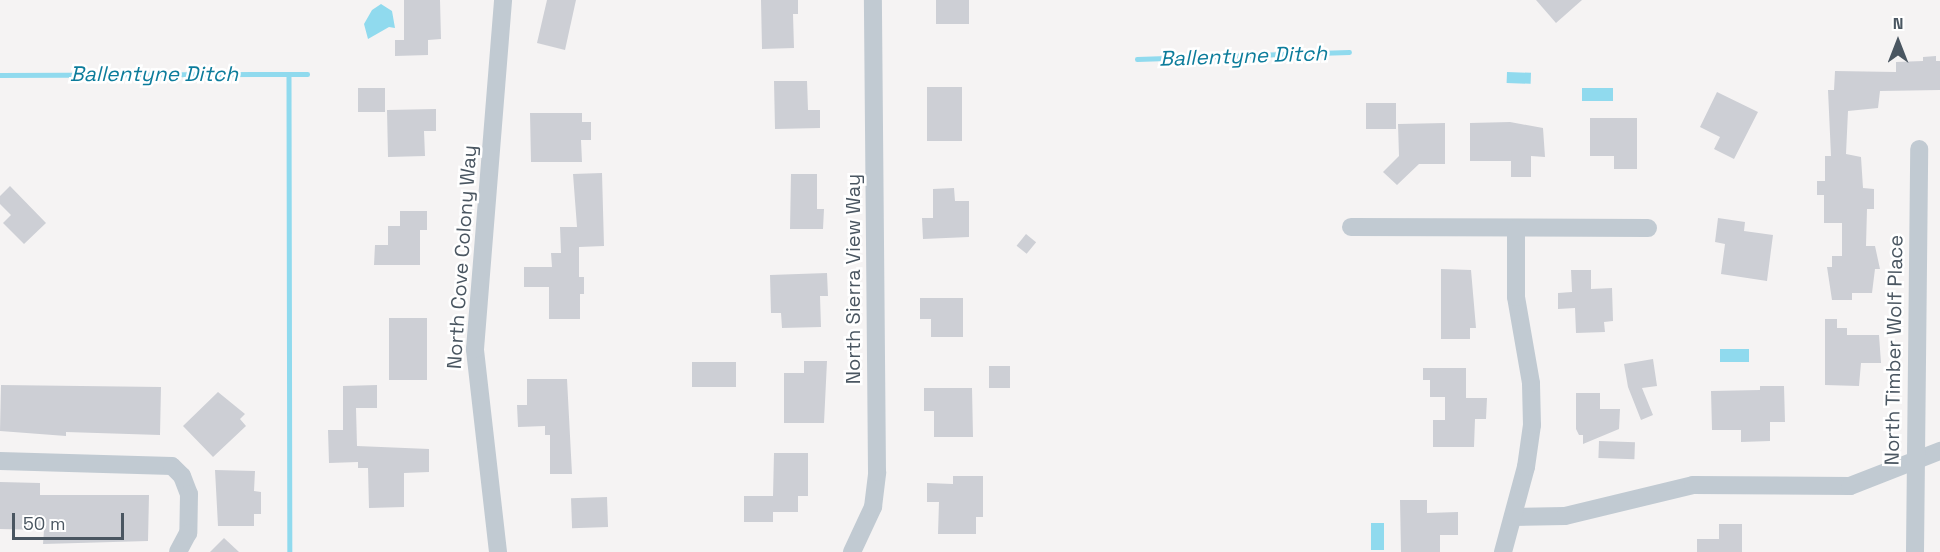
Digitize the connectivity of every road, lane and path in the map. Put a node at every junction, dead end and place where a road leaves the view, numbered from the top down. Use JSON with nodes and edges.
{"nodes":[{"id":1,"x":503,"y":0,"type":"edge"},
{"id":2,"x":873,"y":0,"type":"edge"},
{"id":3,"x":1919,"y":149,"type":"dead end"},
{"id":4,"x":1351,"y":227,"type":"dead end"},
{"id":5,"x":1648,"y":228,"type":"dead end"},
{"id":6,"x":1516,"y":229,"type":"junction"},
{"id":7,"x":1940,"y":451,"type":"edge"},
{"id":8,"x":1916,"y":459,"type":"junction"},
{"id":9,"x":0,"y":461,"type":"edge"},
{"id":10,"x":1512,"y":517,"type":"junction"},
{"id":11,"x":178,"y":552,"type":"edge"},
{"id":12,"x":498,"y":552,"type":"edge"},
{"id":13,"x":852,"y":552,"type":"edge"},
{"id":14,"x":1503,"y":552,"type":"edge"},
{"id":15,"x":1915,"y":552,"type":"edge"}],
"edges":[{"from":1,"to":12,"type":"street","name":"North Cove Colony Way"},
{"from":2,"to":13,"type":"street","name":"North Sierra View Way"},
{"from":3,"to":8,"type":"street","name":"North Timber Wolf Place"},
{"from":4,"to":6,"type":"street"},
{"from":5,"to":6,"type":"street"},
{"from":6,"to":10,"type":"street"},
{"from":7,"to":8,"type":"street"},
{"from":8,"to":10,"type":"street"},
{"from":8,"to":15,"type":"street","name":"North Timber Wolf Place"},
{"from":9,"to":11,"type":"street"},
{"from":10,"to":14,"type":"street"}]}
